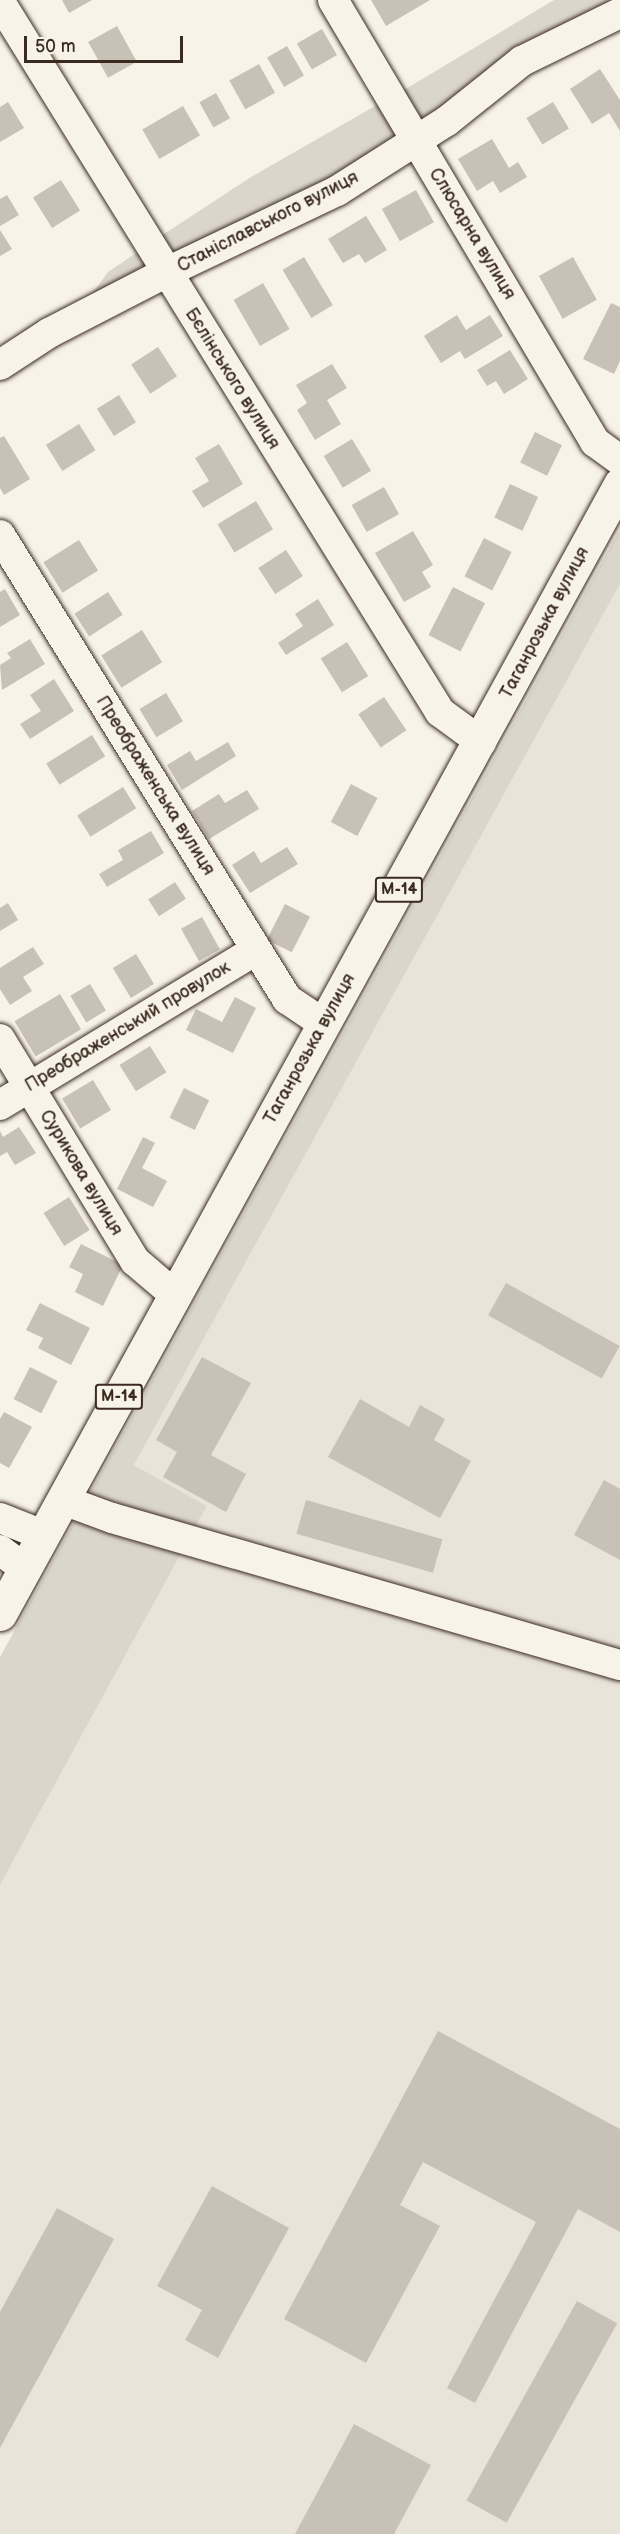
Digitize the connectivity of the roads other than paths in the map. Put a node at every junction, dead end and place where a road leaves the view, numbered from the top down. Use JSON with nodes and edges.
{"nodes":[{"id":1,"x":333,"y":0,"type":"edge"},
{"id":2,"x":0,"y":2,"type":"edge"},
{"id":3,"x":620,"y":13,"type":"edge"},
{"id":4,"x":416,"y":141,"type":"junction"},
{"id":5,"x":165,"y":273,"type":"junction"},
{"id":6,"x":0,"y":365,"type":"edge"},
{"id":7,"x":620,"y":460,"type":"edge"},
{"id":8,"x":620,"y":484,"type":"edge"},
{"id":9,"x":0,"y":535,"type":"edge"},
{"id":10,"x":481,"y":742,"type":"junction"},
{"id":11,"x":256,"y":950,"type":"junction"},
{"id":12,"x":324,"y":1024,"type":"junction"},
{"id":13,"x":0,"y":1039,"type":"edge"},
{"id":14,"x":29,"y":1088,"type":"junction"},
{"id":15,"x":0,"y":1105,"type":"edge"},
{"id":16,"x":175,"y":1295,"type":"junction"},
{"id":17,"x":63,"y":1500,"type":"junction"},
{"id":18,"x":0,"y":1518,"type":"edge"},
{"id":19,"x":44,"y":1535,"type":"junction"},
{"id":20,"x":12,"y":1560,"type":"edge"},
{"id":21,"x":0,"y":1614,"type":"edge"},
{"id":22,"x":620,"y":1665,"type":"edge"}],
"edges":[{"from":1,"to":4,"type":"street","name":"Слюсарна вулиця"},
{"from":2,"to":5,"type":"street","name":"Бєлінського вулиця"},
{"from":3,"to":4,"type":"street","name":"Станіславського вулиця"},
{"from":4,"to":5,"type":"street","name":"Станіславського вулиця"},
{"from":4,"to":7,"type":"street","name":"Слюсарна вулиця"},
{"from":5,"to":6,"type":"street","name":"Станіславського вулиця"},
{"from":5,"to":10,"type":"street","name":"Бєлінського вулиця"},
{"from":8,"to":10,"type":"highway","name":"Таганрозька вулиця","number":"М-14"},
{"from":9,"to":11,"type":"street","name":"Преображенська вулиця"},
{"from":10,"to":12,"type":"highway","name":"Таганрозька вулиця","number":"М-14"},
{"from":11,"to":12,"type":"street","name":"Преображенська вулиця"},
{"from":11,"to":14,"type":"street","name":"Преображенський провулок"},
{"from":12,"to":16,"type":"highway","name":"Таганрозька вулиця","number":"М-14"},
{"from":13,"to":14,"type":"street","name":"Сурикова вулиця"},
{"from":14,"to":15,"type":"street","name":"Преображенський провулок"},
{"from":14,"to":16,"type":"street","name":"Сурикова вулиця"},
{"from":16,"to":17,"type":"highway","name":"Таганрозька вулиця","number":"М-14"},
{"from":17,"to":19,"type":"highway","name":"Таганрозька вулиця","number":"М-14"},
{"from":17,"to":22,"type":"street"},
{"from":18,"to":19,"type":"street"},
{"from":19,"to":20,"type":"highway","name":"Таганрозька вулиця","number":"М-14"},
{"from":20,"to":21,"type":"highway","name":"Таганрозька вулиця","number":"М-14"}]}
